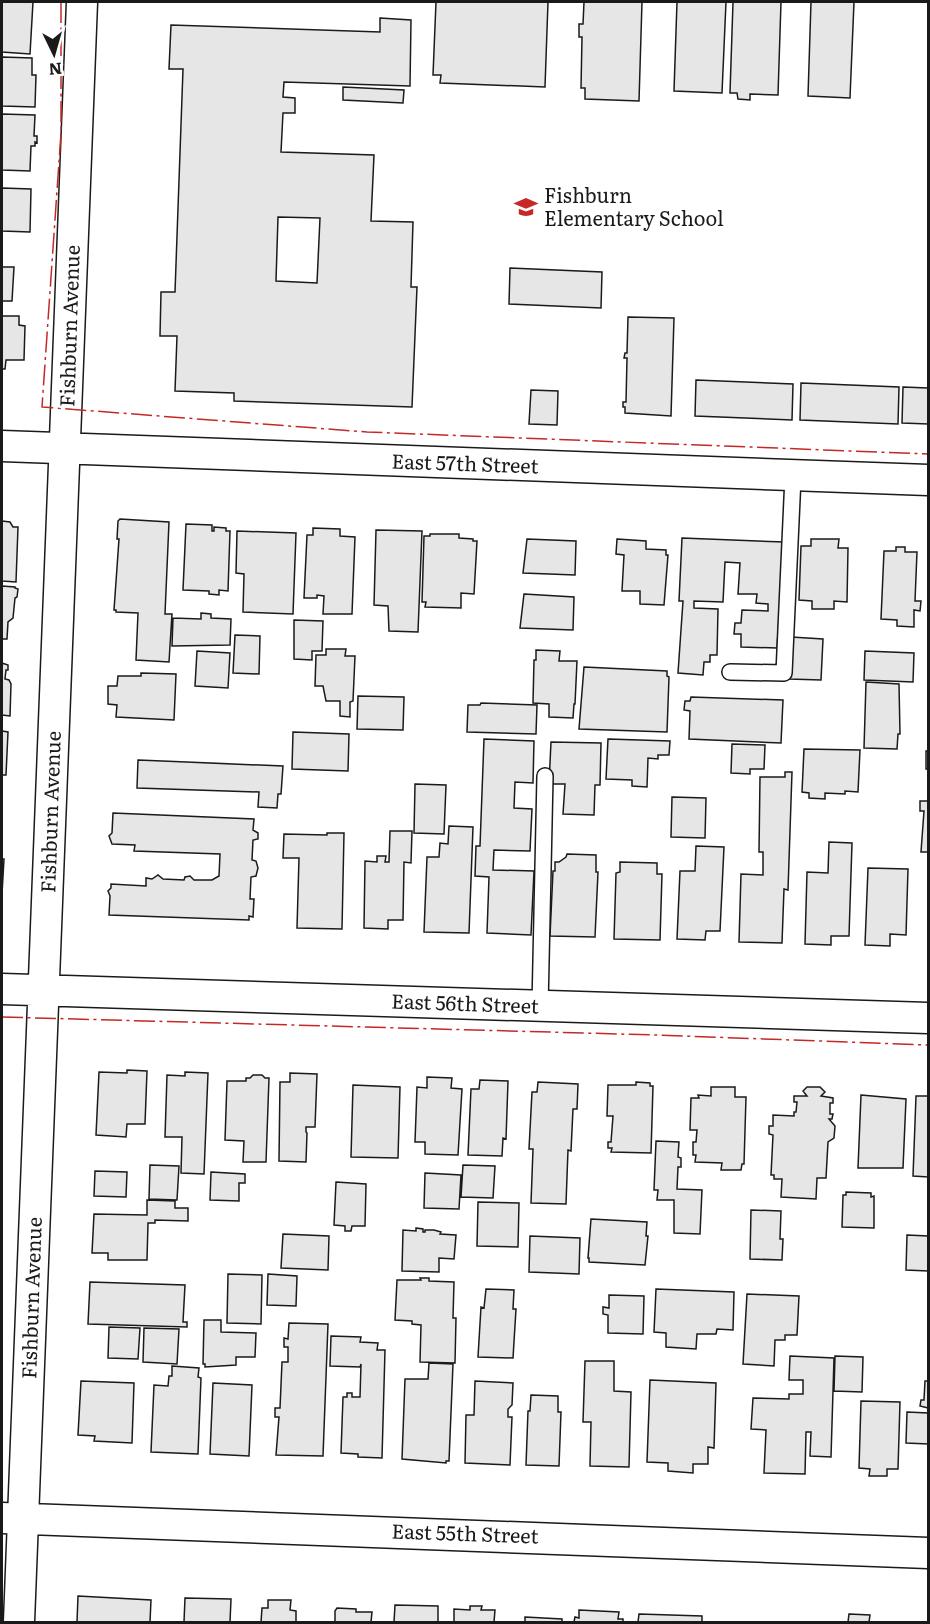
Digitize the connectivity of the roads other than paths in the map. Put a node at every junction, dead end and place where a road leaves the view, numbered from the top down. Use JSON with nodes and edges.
{"nodes":[{"id":1,"x":82,"y":2,"type":"edge"},
{"id":2,"x":2,"y":446,"type":"edge"},
{"id":3,"x":65,"y":449,"type":"junction"},
{"id":4,"x":793,"y":477,"type":"junction"},
{"id":5,"x":928,"y":480,"type":"edge"},
{"id":6,"x":730,"y":672,"type":"dead end"},
{"id":7,"x":544,"y":776,"type":"dead end"},
{"id":8,"x":2,"y":989,"type":"edge"},
{"id":9,"x":44,"y":991,"type":"junction"},
{"id":10,"x":540,"y":1007,"type":"junction"},
{"id":11,"x":928,"y":1018,"type":"edge"},
{"id":12,"x":12,"y":1518,"type":"edge"},
{"id":13,"x":928,"y":1553,"type":"edge"},
{"id":14,"x":19,"y":1623,"type":"edge"}],
"edges":[{"from":1,"to":3,"type":"street","name":"Fishburn Avenue"},
{"from":2,"to":3,"type":"street","name":"East 57th Street"},
{"from":3,"to":4,"type":"street","name":"East 57th Street"},
{"from":3,"to":9,"type":"street","name":"Fishburn Avenue"},
{"from":4,"to":5,"type":"street","name":"East 57th Street"},
{"from":4,"to":6,"type":"lane"},
{"from":7,"to":10,"type":"lane"},
{"from":8,"to":9,"type":"street","name":"East 56th Street"},
{"from":9,"to":10,"type":"street","name":"East 56th Street"},
{"from":9,"to":12,"type":"street","name":"Fishburn Avenue"},
{"from":10,"to":11,"type":"street","name":"East 56th Street"},
{"from":12,"to":13,"type":"street","name":"East 55th Street"},
{"from":12,"to":14,"type":"street","name":"Fishburn Avenue"}]}
